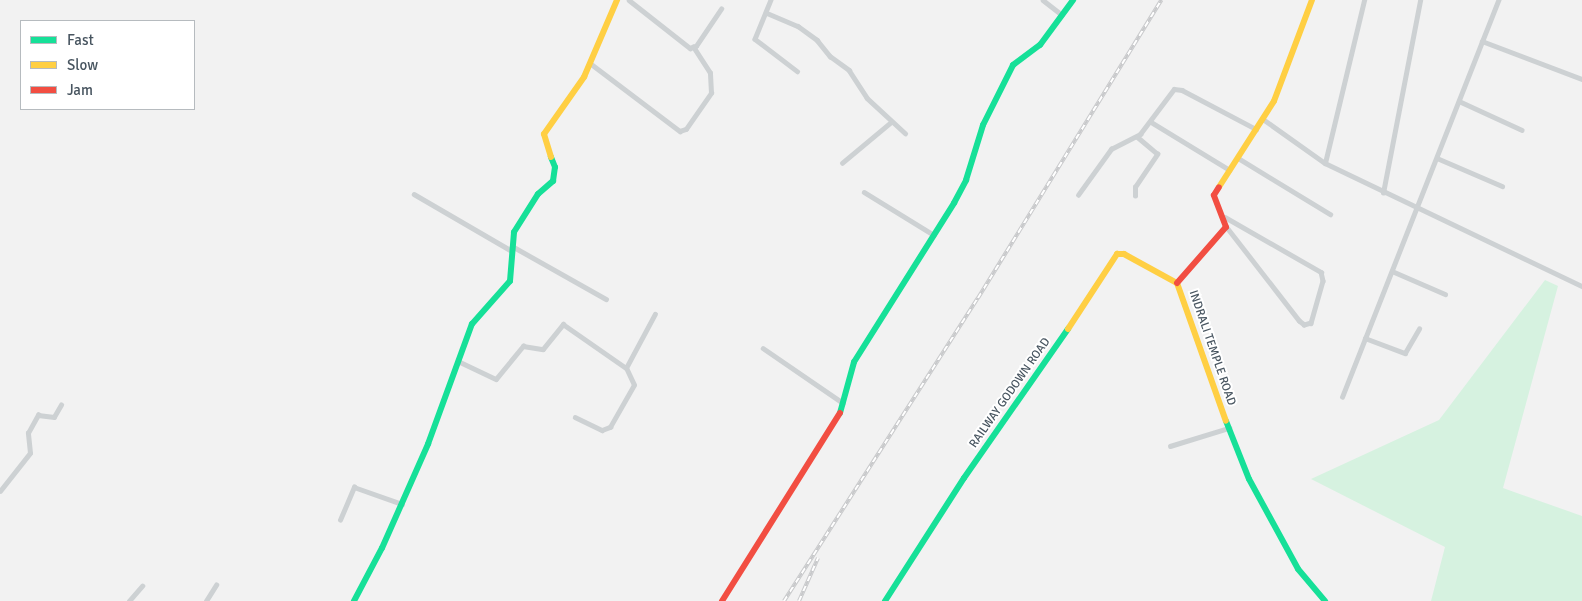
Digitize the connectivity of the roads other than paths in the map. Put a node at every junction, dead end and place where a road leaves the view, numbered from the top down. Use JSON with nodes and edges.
{"nodes":[{"id":1,"x":617,"y":0,"type":"edge"},
{"id":2,"x":629,"y":0,"type":"edge"},
{"id":3,"x":772,"y":0,"type":"edge"},
{"id":4,"x":1043,"y":0,"type":"edge"},
{"id":5,"x":1073,"y":0,"type":"edge"},
{"id":6,"x":1312,"y":0,"type":"edge"},
{"id":7,"x":1364,"y":0,"type":"edge"},
{"id":8,"x":1420,"y":0,"type":"edge"},
{"id":9,"x":1498,"y":0,"type":"edge"},
{"id":10,"x":721,"y":9,"type":"dead end"},
{"id":11,"x":767,"y":13,"type":"junction"},
{"id":12,"x":1062,"y":16,"type":"junction"},
{"id":13,"x":1482,"y":41,"type":"junction"},
{"id":14,"x":694,"y":47,"type":"junction"},
{"id":15,"x":590,"y":64,"type":"junction"},
{"id":16,"x":797,"y":71,"type":"dead end"},
{"id":17,"x":1582,"y":79,"type":"edge"},
{"id":18,"x":1459,"y":101,"type":"junction"},
{"id":19,"x":1263,"y":119,"type":"junction"},
{"id":20,"x":891,"y":122,"type":"junction"},
{"id":21,"x":1151,"y":122,"type":"junction"},
{"id":22,"x":1256,"y":129,"type":"junction"},
{"id":23,"x":1522,"y":130,"type":"dead end"},
{"id":24,"x":905,"y":133,"type":"dead end"},
{"id":25,"x":1137,"y":136,"type":"junction"},
{"id":26,"x":1238,"y":158,"type":"junction"},
{"id":27,"x":1437,"y":158,"type":"junction"},
{"id":28,"x":842,"y":163,"type":"dead end"},
{"id":29,"x":1325,"y":163,"type":"junction"},
{"id":30,"x":1230,"y":170,"type":"junction"},
{"id":31,"x":1502,"y":186,"type":"dead end"},
{"id":32,"x":864,"y":192,"type":"dead end"},
{"id":33,"x":1383,"y":192,"type":"junction"},
{"id":34,"x":414,"y":194,"type":"dead end"},
{"id":35,"x":1078,"y":195,"type":"dead end"},
{"id":36,"x":1135,"y":196,"type":"dead end"},
{"id":37,"x":1418,"y":206,"type":"junction"},
{"id":38,"x":1330,"y":214,"type":"dead end"},
{"id":39,"x":1225,"y":217,"type":"junction"},
{"id":40,"x":1226,"y":227,"type":"junction"},
{"id":41,"x":934,"y":235,"type":"junction"},
{"id":42,"x":512,"y":248,"type":"junction"},
{"id":43,"x":1392,"y":271,"type":"junction"},
{"id":44,"x":1177,"y":283,"type":"junction"},
{"id":45,"x":1582,"y":286,"type":"edge"},
{"id":46,"x":1444,"y":294,"type":"dead end"},
{"id":47,"x":606,"y":299,"type":"dead end"},
{"id":48,"x":655,"y":314,"type":"dead end"},
{"id":49,"x":1419,"y":329,"type":"dead end"},
{"id":50,"x":1366,"y":338,"type":"junction"},
{"id":51,"x":763,"y":348,"type":"dead end"},
{"id":52,"x":457,"y":361,"type":"junction"},
{"id":53,"x":626,"y":368,"type":"junction"},
{"id":54,"x":1342,"y":397,"type":"dead end"},
{"id":55,"x":843,"y":403,"type":"junction"},
{"id":56,"x":61,"y":405,"type":"dead end"},
{"id":57,"x":575,"y":417,"type":"dead end"},
{"id":58,"x":1229,"y":428,"type":"junction"},
{"id":59,"x":1170,"y":446,"type":"dead end"},
{"id":60,"x":0,"y":491,"type":"edge"},
{"id":61,"x":402,"y":504,"type":"junction"},
{"id":62,"x":340,"y":520,"type":"dead end"},
{"id":63,"x":216,"y":585,"type":"dead end"},
{"id":64,"x":142,"y":586,"type":"dead end"},
{"id":65,"x":129,"y":601,"type":"edge"},
{"id":66,"x":206,"y":601,"type":"edge"},
{"id":67,"x":354,"y":601,"type":"edge"},
{"id":68,"x":722,"y":601,"type":"edge"},
{"id":69,"x":885,"y":601,"type":"edge"},
{"id":70,"x":1325,"y":601,"type":"edge"}],
"edges":[{"from":1,"to":15,"type":"street"},
{"from":2,"to":14,"type":"street"},
{"from":3,"to":11,"type":"street"},
{"from":4,"to":12,"type":"street"},
{"from":5,"to":12,"type":"street"},
{"from":6,"to":19,"type":"street"},
{"from":7,"to":29,"type":"street"},
{"from":8,"to":33,"type":"street"},
{"from":9,"to":13,"type":"street"},
{"from":10,"to":14,"type":"street"},
{"from":11,"to":16,"type":"street"},
{"from":11,"to":20,"type":"street"},
{"from":12,"to":41,"type":"street"},
{"from":13,"to":17,"type":"street"},
{"from":13,"to":18,"type":"street"},
{"from":14,"to":15,"type":"street"},
{"from":15,"to":42,"type":"street"},
{"from":18,"to":23,"type":"street"},
{"from":18,"to":27,"type":"street"},
{"from":19,"to":22,"type":"street"},
{"from":19,"to":29,"type":"street"},
{"from":20,"to":24,"type":"street"},
{"from":20,"to":28,"type":"street"},
{"from":21,"to":22,"type":"street"},
{"from":21,"to":25,"type":"street"},
{"from":21,"to":30,"type":"street"},
{"from":22,"to":26,"type":"street"},
{"from":25,"to":35,"type":"street"},
{"from":25,"to":36,"type":"street"},
{"from":26,"to":30,"type":"street"},
{"from":26,"to":38,"type":"street"},
{"from":27,"to":31,"type":"street"},
{"from":27,"to":37,"type":"street"},
{"from":29,"to":33,"type":"street"},
{"from":30,"to":39,"type":"street"},
{"from":32,"to":41,"type":"street"},
{"from":33,"to":37,"type":"street"},
{"from":34,"to":42,"type":"street"},
{"from":37,"to":43,"type":"street"},
{"from":37,"to":45,"type":"street"},
{"from":39,"to":40,"type":"street"},
{"from":39,"to":40,"type":"street"},
{"from":40,"to":44,"type":"street","name":"INDRALI TEMPLE ROAD"},
{"from":41,"to":55,"type":"street"},
{"from":42,"to":47,"type":"street"},
{"from":42,"to":52,"type":"street"},
{"from":43,"to":46,"type":"street"},
{"from":43,"to":50,"type":"street"},
{"from":44,"to":58,"type":"street","name":"INDRALI TEMPLE ROAD"},
{"from":44,"to":69,"type":"street","name":"RAILWAY GODOWN ROAD"},
{"from":48,"to":53,"type":"street"},
{"from":49,"to":50,"type":"street"},
{"from":50,"to":54,"type":"street"},
{"from":51,"to":55,"type":"street"},
{"from":52,"to":53,"type":"street"},
{"from":52,"to":61,"type":"street"},
{"from":53,"to":57,"type":"street"},
{"from":55,"to":68,"type":"street"},
{"from":56,"to":60,"type":"street"},
{"from":58,"to":59,"type":"street"},
{"from":58,"to":70,"type":"street","name":"INDRALI TEMPLE ROAD"},
{"from":61,"to":62,"type":"street"},
{"from":61,"to":67,"type":"street"},
{"from":63,"to":66,"type":"street"},
{"from":64,"to":65,"type":"street"}]}
